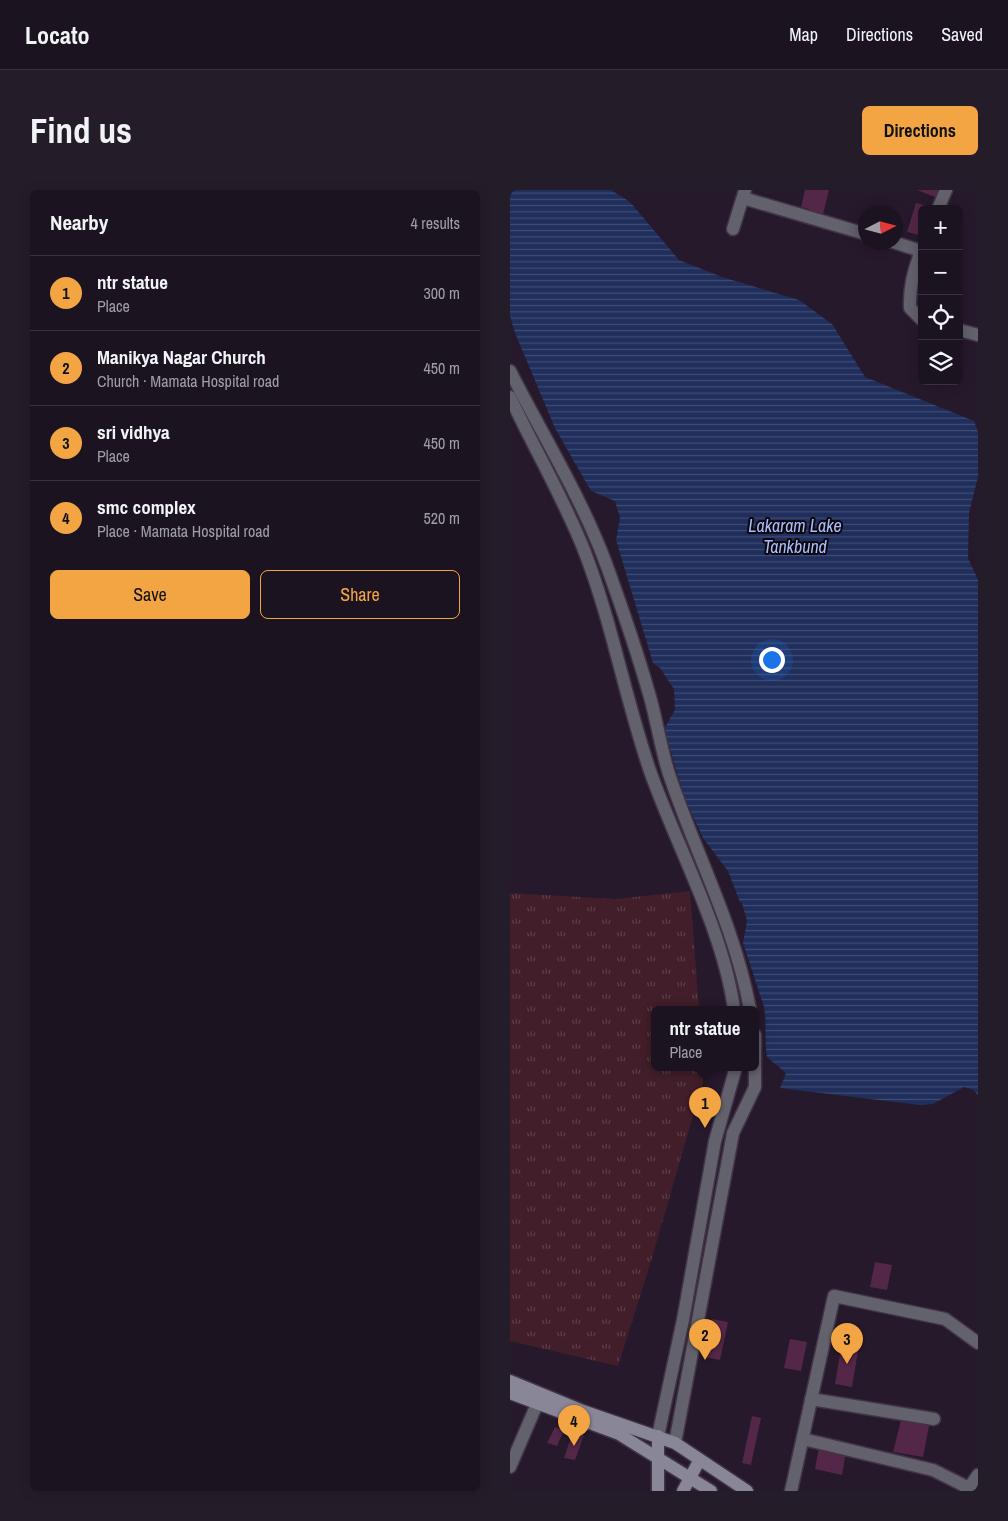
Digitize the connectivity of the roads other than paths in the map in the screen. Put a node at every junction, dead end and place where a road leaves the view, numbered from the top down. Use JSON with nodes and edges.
{"nodes":[{"id":1,"x":946,"y":190,"type":"edge"},
{"id":2,"x":744,"y":194,"type":"edge"},
{"id":3,"x":940,"y":205,"type":"edge"},
{"id":4,"x":733,"y":229,"type":"dead end"},
{"id":5,"x":858,"y":231,"type":"edge"},
{"id":6,"x":903,"y":245,"type":"edge"},
{"id":7,"x":918,"y":249,"type":"edge"},
{"id":8,"x":918,"y":258,"type":"edge"},
{"id":9,"x":918,"y":316,"type":"edge"},
{"id":10,"x":963,"y":331,"type":"edge"},
{"id":11,"x":978,"y":336,"type":"edge"},
{"id":12,"x":510,"y":372,"type":"edge"},
{"id":13,"x":510,"y":397,"type":"edge"},
{"id":14,"x":734,"y":1006,"type":"edge"},
{"id":15,"x":749,"y":1006,"type":"edge"},
{"id":16,"x":735,"y":1071,"type":"edge"},
{"id":17,"x":755,"y":1071,"type":"edge"},
{"id":18,"x":719,"y":1128,"type":"junction"},
{"id":19,"x":732,"y":1133,"type":"junction"},
{"id":20,"x":978,"y":1342,"type":"edge"},
{"id":21,"x":510,"y":1381,"type":"edge"},
{"id":22,"x":510,"y":1393,"type":"edge"},
{"id":23,"x":812,"y":1399,"type":"junction"},
{"id":24,"x":536,"y":1404,"type":"junction"},
{"id":25,"x":934,"y":1419,"type":"dead end"},
{"id":26,"x":658,"y":1436,"type":"junction"},
{"id":27,"x":803,"y":1439,"type":"junction"},
{"id":28,"x":675,"y":1443,"type":"junction"},
{"id":29,"x":657,"y":1458,"type":"junction"},
{"id":30,"x":699,"y":1461,"type":"junction"},
{"id":31,"x":510,"y":1468,"type":"edge"},
{"id":32,"x":978,"y":1475,"type":"edge"},
{"id":33,"x":689,"y":1479,"type":"junction"},
{"id":34,"x":969,"y":1490,"type":"edge"},
{"id":35,"x":658,"y":1491,"type":"edge"},
{"id":36,"x":683,"y":1491,"type":"edge"},
{"id":37,"x":711,"y":1491,"type":"edge"},
{"id":38,"x":747,"y":1491,"type":"edge"},
{"id":39,"x":790,"y":1491,"type":"edge"}],
"edges":[{"from":1,"to":3,"type":"street"},
{"from":2,"to":4,"type":"street"},
{"from":2,"to":5,"type":"street"},
{"from":6,"to":7,"type":"street"},
{"from":8,"to":9,"type":"street"},
{"from":10,"to":11,"type":"street"},
{"from":12,"to":15,"type":"street"},
{"from":13,"to":14,"type":"street"},
{"from":16,"to":18,"type":"street"},
{"from":17,"to":19,"type":"street"},
{"from":18,"to":19,"type":"street"},
{"from":18,"to":26,"type":"street"},
{"from":19,"to":28,"type":"street"},
{"from":20,"to":23,"type":"street"},
{"from":21,"to":26,"type":"street"},
{"from":22,"to":24,"type":"street"},
{"from":23,"to":25,"type":"street"},
{"from":23,"to":27,"type":"street"},
{"from":24,"to":29,"type":"street"},
{"from":24,"to":31,"type":"street"},
{"from":26,"to":28,"type":"street"},
{"from":26,"to":29,"type":"street"},
{"from":27,"to":34,"type":"street"},
{"from":27,"to":39,"type":"street"},
{"from":28,"to":30,"type":"street"},
{"from":29,"to":33,"type":"street"},
{"from":29,"to":35,"type":"street"},
{"from":30,"to":33,"type":"street"},
{"from":30,"to":38,"type":"street"},
{"from":32,"to":34,"type":"street"},
{"from":33,"to":36,"type":"street"},
{"from":33,"to":37,"type":"street"}]}
